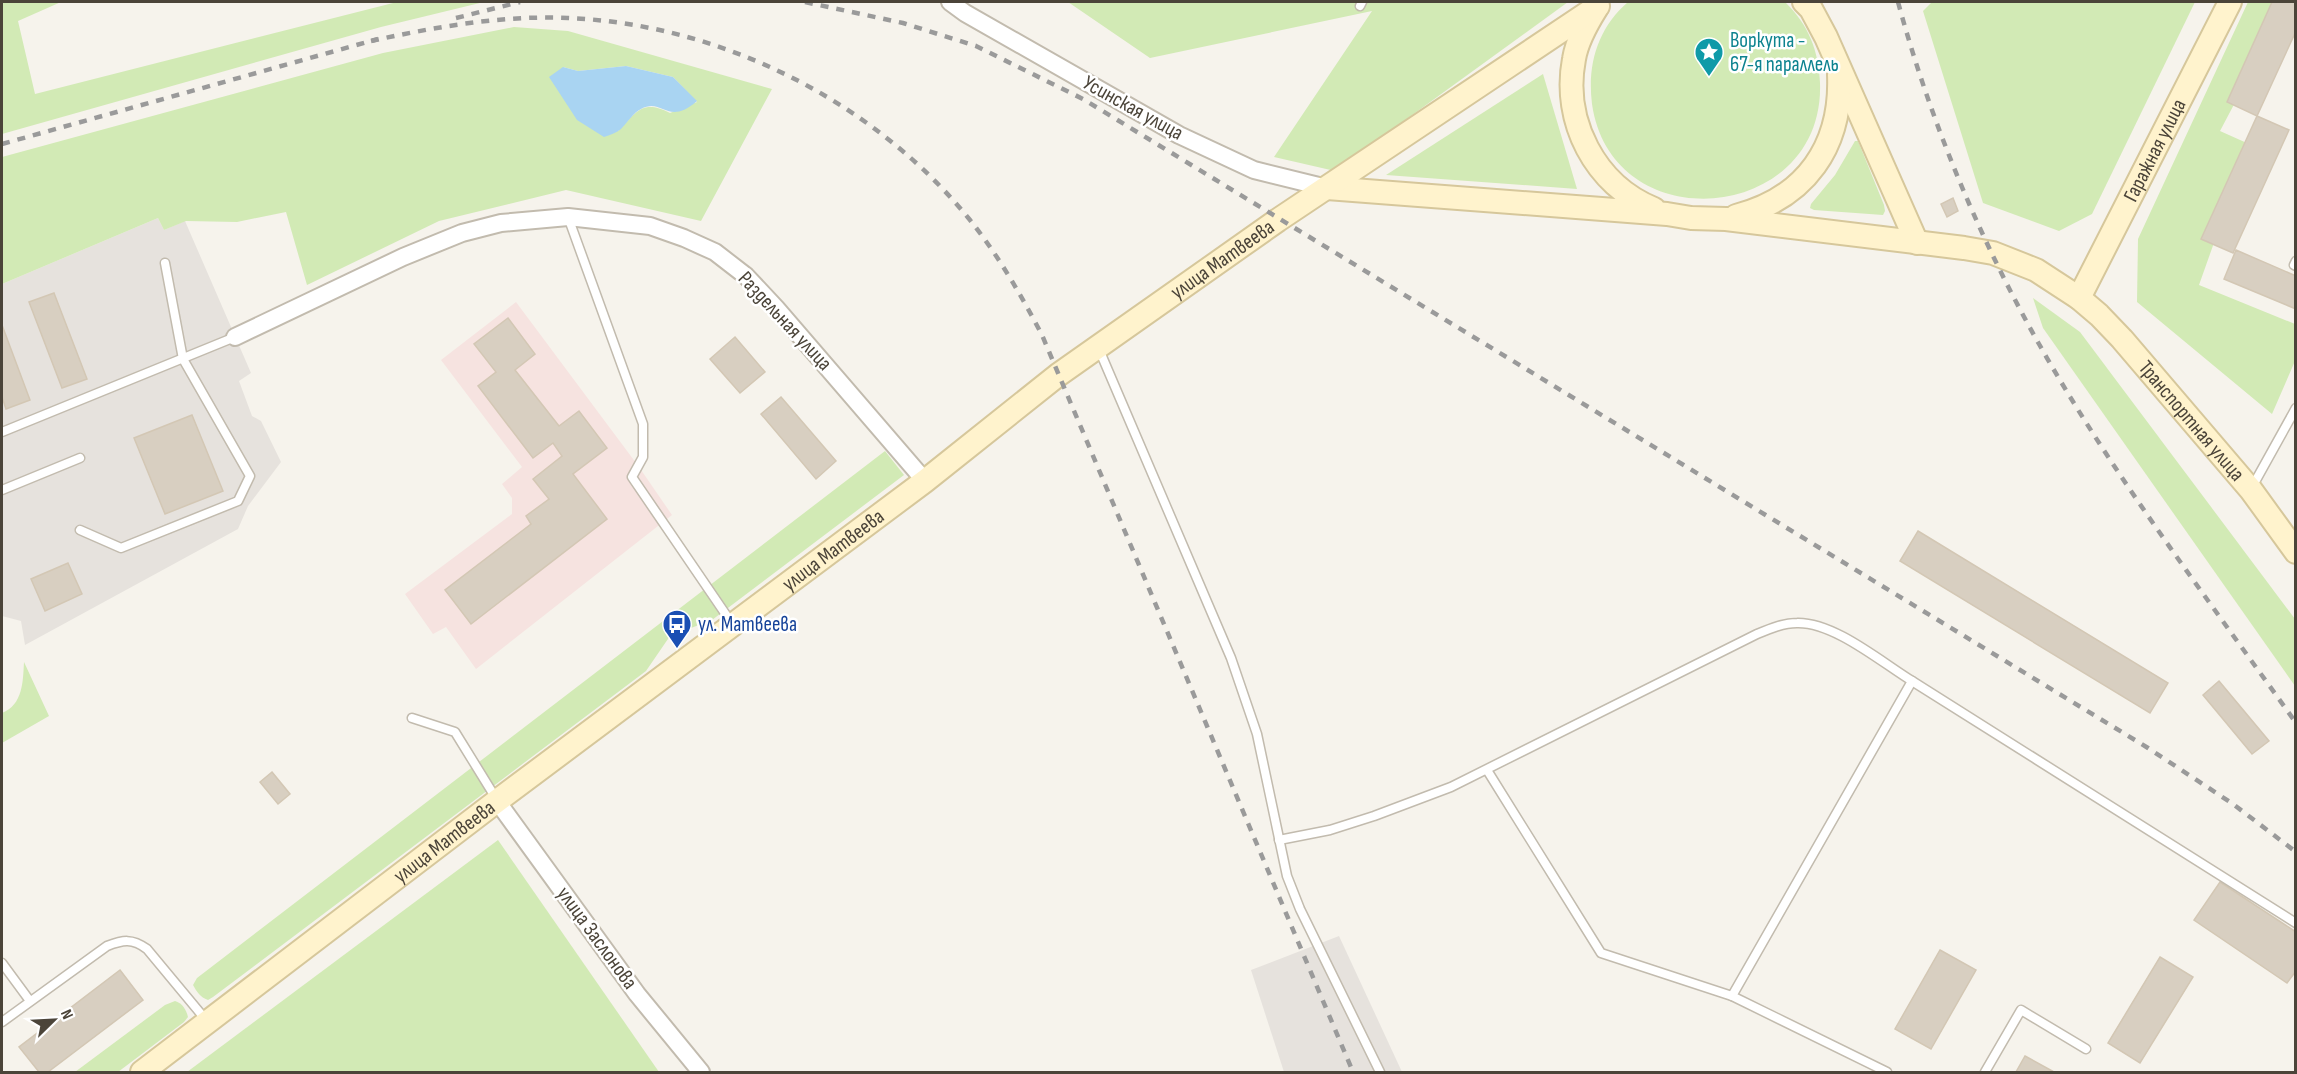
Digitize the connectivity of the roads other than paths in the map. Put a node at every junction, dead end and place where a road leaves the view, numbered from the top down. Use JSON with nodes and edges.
{"nodes":[{"id":1,"x":950,"y":2,"type":"edge"},
{"id":2,"x":2230,"y":2,"type":"edge"},
{"id":3,"x":1600,"y":4,"type":"edge"},
{"id":4,"x":1808,"y":4,"type":"edge"},
{"id":5,"x":1839,"y":69,"type":"junction"},
{"id":6,"x":1328,"y":188,"type":"junction"},
{"id":7,"x":1667,"y":214,"type":"junction"},
{"id":8,"x":567,"y":217,"type":"junction"},
{"id":9,"x":1726,"y":219,"type":"junction"},
{"id":10,"x":1917,"y":243,"type":"junction"},
{"id":11,"x":2295,"y":261,"type":"edge"},
{"id":12,"x":165,"y":263,"type":"dead end"},
{"id":13,"x":2295,"y":266,"type":"edge"},
{"id":14,"x":2079,"y":298,"type":"junction"},
{"id":15,"x":235,"y":337,"type":"joint"},
{"id":16,"x":1098,"y":347,"type":"junction"},
{"id":17,"x":183,"y":359,"type":"junction"},
{"id":18,"x":2295,"y":408,"type":"edge"},
{"id":19,"x":2,"y":432,"type":"edge"},
{"id":20,"x":80,"y":458,"type":"dead end"},
{"id":21,"x":925,"y":481,"type":"junction"},
{"id":22,"x":2,"y":490,"type":"edge"},
{"id":23,"x":2251,"y":490,"type":"junction"},
{"id":24,"x":80,"y":530,"type":"dead end"},
{"id":25,"x":2295,"y":552,"type":"edge"},
{"id":26,"x":733,"y":625,"type":"junction"},
{"id":27,"x":1912,"y":681,"type":"junction"},
{"id":28,"x":412,"y":718,"type":"dead end"},
{"id":29,"x":1487,"y":770,"type":"junction"},
{"id":30,"x":497,"y":801,"type":"junction"},
{"id":31,"x":1279,"y":840,"type":"junction"},
{"id":32,"x":2295,"y":923,"type":"edge"},
{"id":33,"x":2,"y":963,"type":"edge"},
{"id":34,"x":1732,"y":996,"type":"junction"},
{"id":35,"x":30,"y":1001,"type":"junction"},
{"id":36,"x":2,"y":1022,"type":"edge"},
{"id":37,"x":208,"y":1023,"type":"junction"},
{"id":38,"x":2086,"y":1049,"type":"dead end"},
{"id":39,"x":142,"y":1072,"type":"edge"},
{"id":40,"x":701,"y":1072,"type":"edge"},
{"id":41,"x":1380,"y":1072,"type":"edge"},
{"id":42,"x":1887,"y":1072,"type":"edge"},
{"id":43,"x":1985,"y":1072,"type":"edge"}],
"edges":[{"from":1,"to":6,"type":"street","name":"Усинская улица"},
{"from":2,"to":14,"type":"street","name":"Гаражная улица"},
{"from":3,"to":6,"type":"street","name":"улица Матвеева"},
{"from":3,"to":7,"type":"street"},
{"from":4,"to":5,"type":"street"},
{"from":5,"to":9,"type":"street"},
{"from":5,"to":10,"type":"street"},
{"from":6,"to":7,"type":"street"},
{"from":6,"to":16,"type":"street","name":"улица Матвеева"},
{"from":7,"to":9,"type":"street"},
{"from":8,"to":15,"type":"street","name":"Раздельная улица"},
{"from":8,"to":21,"type":"street","name":"Раздельная улица"},
{"from":8,"to":26,"type":"lane"},
{"from":9,"to":10,"type":"street","name":"Транспортная улица"},
{"from":10,"to":14,"type":"street","name":"Транспортная улица"},
{"from":11,"to":13,"type":"lane"},
{"from":12,"to":17,"type":"lane"},
{"from":14,"to":23,"type":"street","name":"Транспортная улица"},
{"from":15,"to":17,"type":"lane"},
{"from":16,"to":21,"type":"street","name":"улица Матвеева"},
{"from":16,"to":31,"type":"lane"},
{"from":17,"to":19,"type":"lane"},
{"from":17,"to":24,"type":"lane"},
{"from":18,"to":23,"type":"lane"},
{"from":20,"to":22,"type":"lane"},
{"from":21,"to":26,"type":"street","name":"улица Матвеева"},
{"from":23,"to":25,"type":"street","name":"Транспортная улица"},
{"from":26,"to":30,"type":"street","name":"улица Матвеева"},
{"from":27,"to":29,"type":"lane"},
{"from":27,"to":32,"type":"lane"},
{"from":27,"to":34,"type":"lane"},
{"from":28,"to":30,"type":"lane"},
{"from":29,"to":31,"type":"lane"},
{"from":29,"to":34,"type":"lane"},
{"from":30,"to":37,"type":"street","name":"улица Матвеева"},
{"from":30,"to":40,"type":"street","name":"улица Заслонова"},
{"from":31,"to":41,"type":"lane"},
{"from":33,"to":35,"type":"lane"},
{"from":34,"to":42,"type":"lane"},
{"from":35,"to":36,"type":"lane"},
{"from":35,"to":37,"type":"lane"},
{"from":37,"to":39,"type":"street","name":"улица Матвеева"},
{"from":38,"to":43,"type":"lane"}]}
